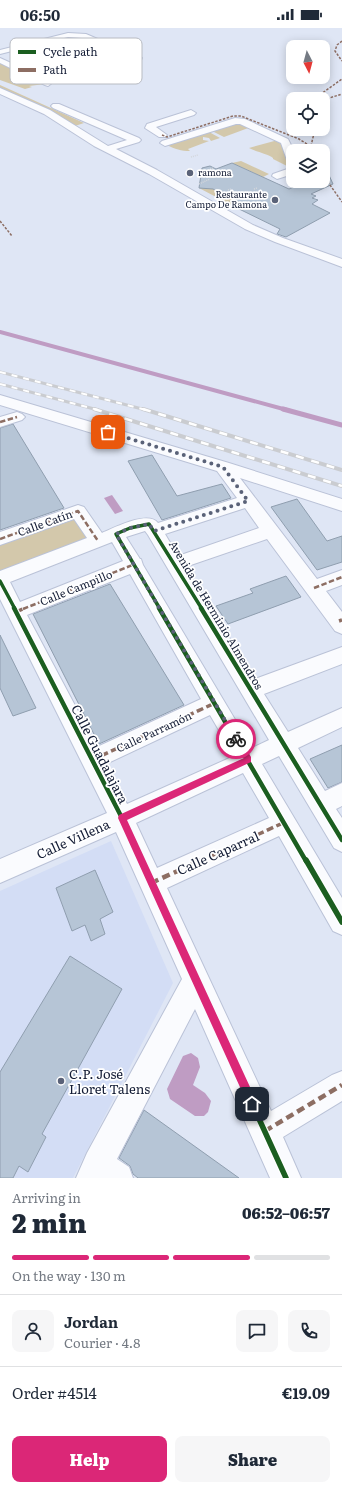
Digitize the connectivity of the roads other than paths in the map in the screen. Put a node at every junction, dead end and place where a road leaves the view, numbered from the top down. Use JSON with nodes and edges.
{"nodes":[{"id":1,"x":56,"y":38,"type":"edge"},
{"id":2,"x":88,"y":38,"type":"edge"},
{"id":3,"x":10,"y":50,"type":"edge"},
{"id":4,"x":0,"y":52,"type":"edge"},
{"id":5,"x":0,"y":60,"type":"edge"},
{"id":6,"x":10,"y":65,"type":"edge"},
{"id":7,"x":0,"y":82,"type":"edge"},
{"id":8,"x":0,"y":91,"type":"edge"},
{"id":9,"x":191,"y":113,"type":"dead end"},
{"id":10,"x":286,"y":144,"type":"edge"},
{"id":11,"x":108,"y":149,"type":"junction"},
{"id":12,"x":152,"y":160,"type":"dead end"},
{"id":13,"x":140,"y":165,"type":"junction"},
{"id":14,"x":167,"y":167,"type":"dead end"},
{"id":15,"x":153,"y":172,"type":"junction"},
{"id":16,"x":286,"y":173,"type":"edge"},
{"id":17,"x":277,"y":177,"type":"dead end"},
{"id":18,"x":342,"y":263,"type":"edge"},
{"id":19,"x":0,"y":400,"type":"edge"},
{"id":20,"x":17,"y":417,"type":"dead end"},
{"id":21,"x":0,"y":422,"type":"edge"},
{"id":22,"x":223,"y":467,"type":"junction"},
{"id":23,"x":248,"y":501,"type":"junction"},
{"id":24,"x":342,"y":505,"type":"edge"},
{"id":25,"x":154,"y":531,"type":"junction"},
{"id":26,"x":270,"y":531,"type":"junction"},
{"id":27,"x":107,"y":538,"type":"junction"},
{"id":28,"x":0,"y":539,"type":"edge"},
{"id":29,"x":135,"y":564,"type":"junction"},
{"id":30,"x":174,"y":564,"type":"junction"},
{"id":31,"x":342,"y":577,"type":"edge"},
{"id":32,"x":0,"y":578,"type":"edge"},
{"id":33,"x":0,"y":581,"type":"edge"},
{"id":34,"x":314,"y":588,"type":"junction"},
{"id":35,"x":16,"y":612,"type":"junction"},
{"id":36,"x":341,"y":623,"type":"edge"},
{"id":37,"x":342,"y":655,"type":"edge"},
{"id":38,"x":251,"y":690,"type":"junction"},
{"id":39,"x":215,"y":703,"type":"junction"},
{"id":40,"x":342,"y":717,"type":"edge"},
{"id":41,"x":284,"y":744,"type":"junction"},
{"id":42,"x":92,"y":760,"type":"junction"},
{"id":43,"x":248,"y":760,"type":"junction"},
{"id":44,"x":342,"y":794,"type":"edge"},
{"id":45,"x":320,"y":805,"type":"junction"},
{"id":46,"x":122,"y":818,"type":"junction"},
{"id":47,"x":285,"y":822,"type":"junction"},
{"id":48,"x":342,"y":840,"type":"edge"},
{"id":49,"x":0,"y":871,"type":"edge"},
{"id":50,"x":151,"y":883,"type":"junction"},
{"id":51,"x":342,"y":922,"type":"edge"},
{"id":52,"x":196,"y":980,"type":"junction"},
{"id":53,"x":342,"y":1085,"type":"edge"},
{"id":54,"x":265,"y":1131,"type":"junction"},
{"id":55,"x":102,"y":1173,"type":"edge"},
{"id":56,"x":286,"y":1178,"type":"edge"}],
"edges":[{"from":1,"to":2,"type":"street"},
{"from":3,"to":4,"type":"street"},
{"from":5,"to":6,"type":"street"},
{"from":7,"to":11,"type":"street"},
{"from":8,"to":11,"type":"street"},
{"from":9,"to":10,"type":"street"},
{"from":11,"to":13,"type":"street"},
{"from":12,"to":13,"type":"street"},
{"from":13,"to":15,"type":"street"},
{"from":14,"to":15,"type":"street"},
{"from":15,"to":18,"type":"street"},
{"from":16,"to":17,"type":"street"},
{"from":19,"to":22,"type":"street"},
{"from":20,"to":21,"type":"street"},
{"from":22,"to":23,"type":"street"},
{"from":22,"to":24,"type":"street"},
{"from":23,"to":25,"type":"street"},
{"from":23,"to":26,"type":"street"},
{"from":25,"to":27,"type":"street"},
{"from":25,"to":30,"type":"street","name":"Avenida de Herminio Almendros"},
{"from":26,"to":30,"type":"street"},
{"from":26,"to":34,"type":"street"},
{"from":27,"to":28,"type":"street","name":"Calle Catín"},
{"from":27,"to":29,"type":"street"},
{"from":27,"to":32,"type":"street"},
{"from":29,"to":35,"type":"street","name":"Calle Campillo"},
{"from":29,"to":39,"type":"street"},
{"from":30,"to":38,"type":"street","name":"Avenida de Herminio Almendros"},
{"from":31,"to":34,"type":"street"},
{"from":33,"to":35,"type":"street","name":"Calle Guadalajara"},
{"from":34,"to":36,"type":"street"},
{"from":35,"to":42,"type":"street","name":"Calle Guadalajara"},
{"from":37,"to":38,"type":"street"},
{"from":38,"to":41,"type":"street","name":"Avenida de Herminio Almendros"},
{"from":39,"to":42,"type":"street","name":"Calle Parramón"},
{"from":39,"to":43,"type":"street"},
{"from":40,"to":41,"type":"street","name":"Calle Villena"},
{"from":41,"to":43,"type":"street","name":"Calle Villena"},
{"from":41,"to":45,"type":"street","name":"Avenida de Herminio Almendros"},
{"from":42,"to":46,"type":"street","name":"Calle Guadalajara"},
{"from":43,"to":46,"type":"street","name":"Calle Villena"},
{"from":43,"to":47,"type":"street"},
{"from":44,"to":45,"type":"street"},
{"from":45,"to":48,"type":"street","name":"Avenida de Herminio Almendros"},
{"from":46,"to":49,"type":"street","name":"Calle Villena"},
{"from":46,"to":50,"type":"street","name":"Calle Guadalajara"},
{"from":47,"to":50,"type":"street","name":"Calle Caparral"},
{"from":47,"to":51,"type":"street"},
{"from":50,"to":52,"type":"street","name":"Calle Guadalajara"},
{"from":52,"to":54,"type":"street","name":"Calle Guadalajara"},
{"from":52,"to":55,"type":"street"},
{"from":53,"to":54,"type":"street"},
{"from":54,"to":56,"type":"street","name":"Calle Guadalajara"}]}
